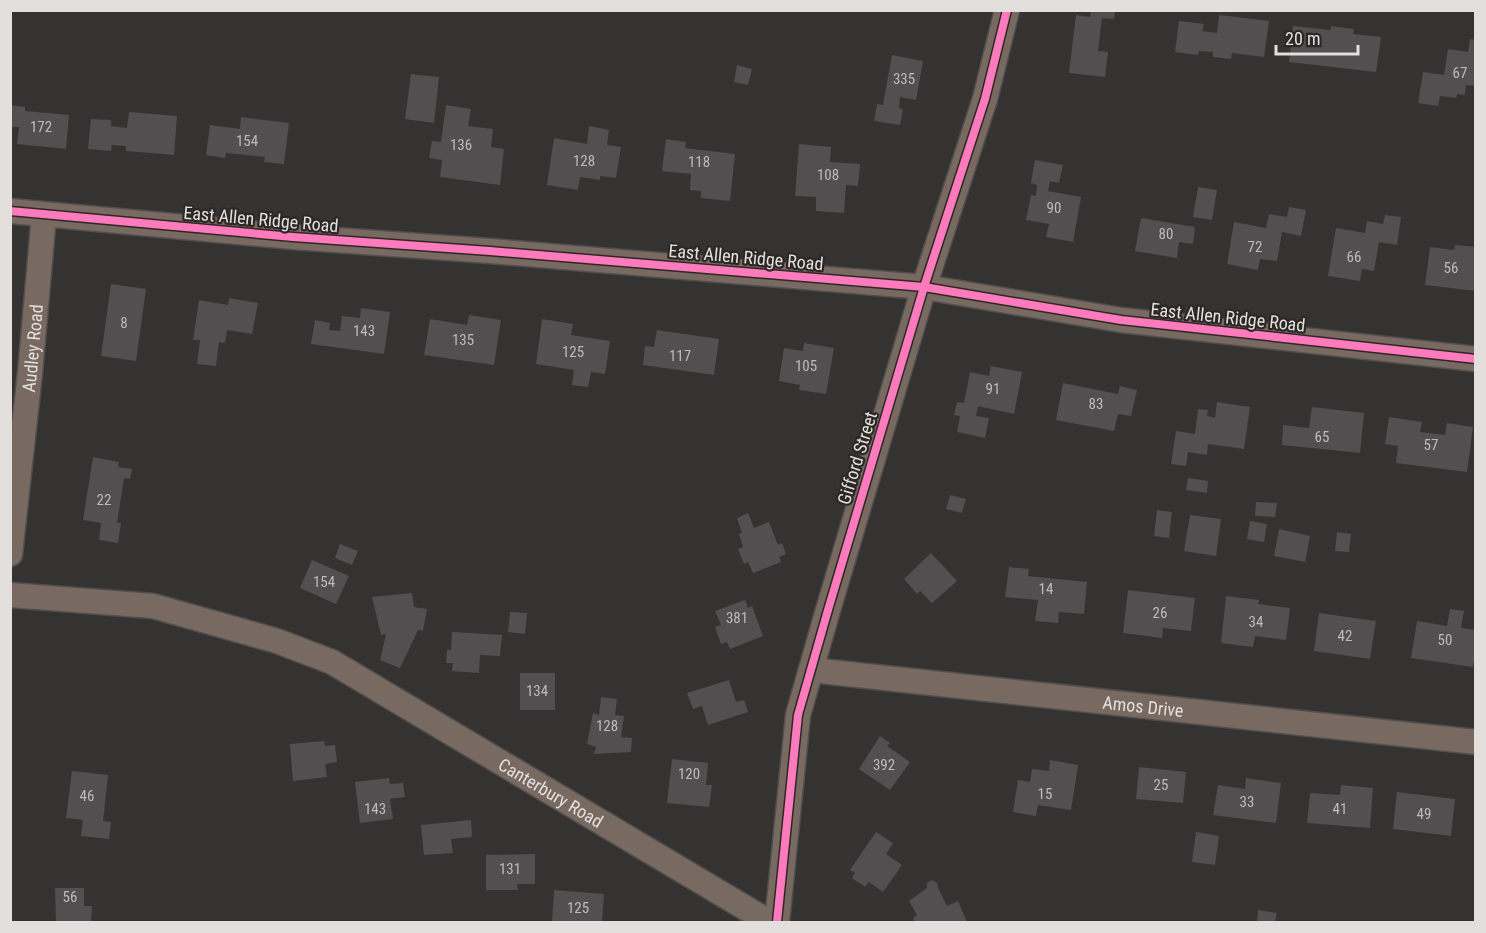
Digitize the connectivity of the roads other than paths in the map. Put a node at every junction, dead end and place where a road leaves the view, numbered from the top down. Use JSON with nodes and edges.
{"nodes":[{"id":1,"x":1007,"y":10,"type":"edge"},
{"id":2,"x":10,"y":211,"type":"edge"},
{"id":3,"x":44,"y":215,"type":"junction"},
{"id":4,"x":924,"y":287,"type":"junction"},
{"id":5,"x":1476,"y":359,"type":"edge"},
{"id":6,"x":10,"y":554,"type":"edge"},
{"id":7,"x":10,"y":594,"type":"edge"},
{"id":8,"x":811,"y":670,"type":"junction"},
{"id":9,"x":1476,"y":742,"type":"edge"},
{"id":10,"x":769,"y":922,"type":"edge"},
{"id":11,"x":777,"y":922,"type":"edge"}],
"edges":[{"from":1,"to":4,"type":"street","name":"Gifford Street"},
{"from":2,"to":3,"type":"street","name":"East Allen Ridge Road"},
{"from":3,"to":4,"type":"street","name":"East Allen Ridge Road"},
{"from":3,"to":6,"type":"street","name":"Audley Road"},
{"from":4,"to":5,"type":"street","name":"East Allen Ridge Road"},
{"from":4,"to":8,"type":"street","name":"Gifford Street"},
{"from":7,"to":10,"type":"street","name":"Canterbury Road"},
{"from":8,"to":9,"type":"street","name":"Amos Drive"},
{"from":8,"to":11,"type":"street","name":"Gifford Street"}]}
